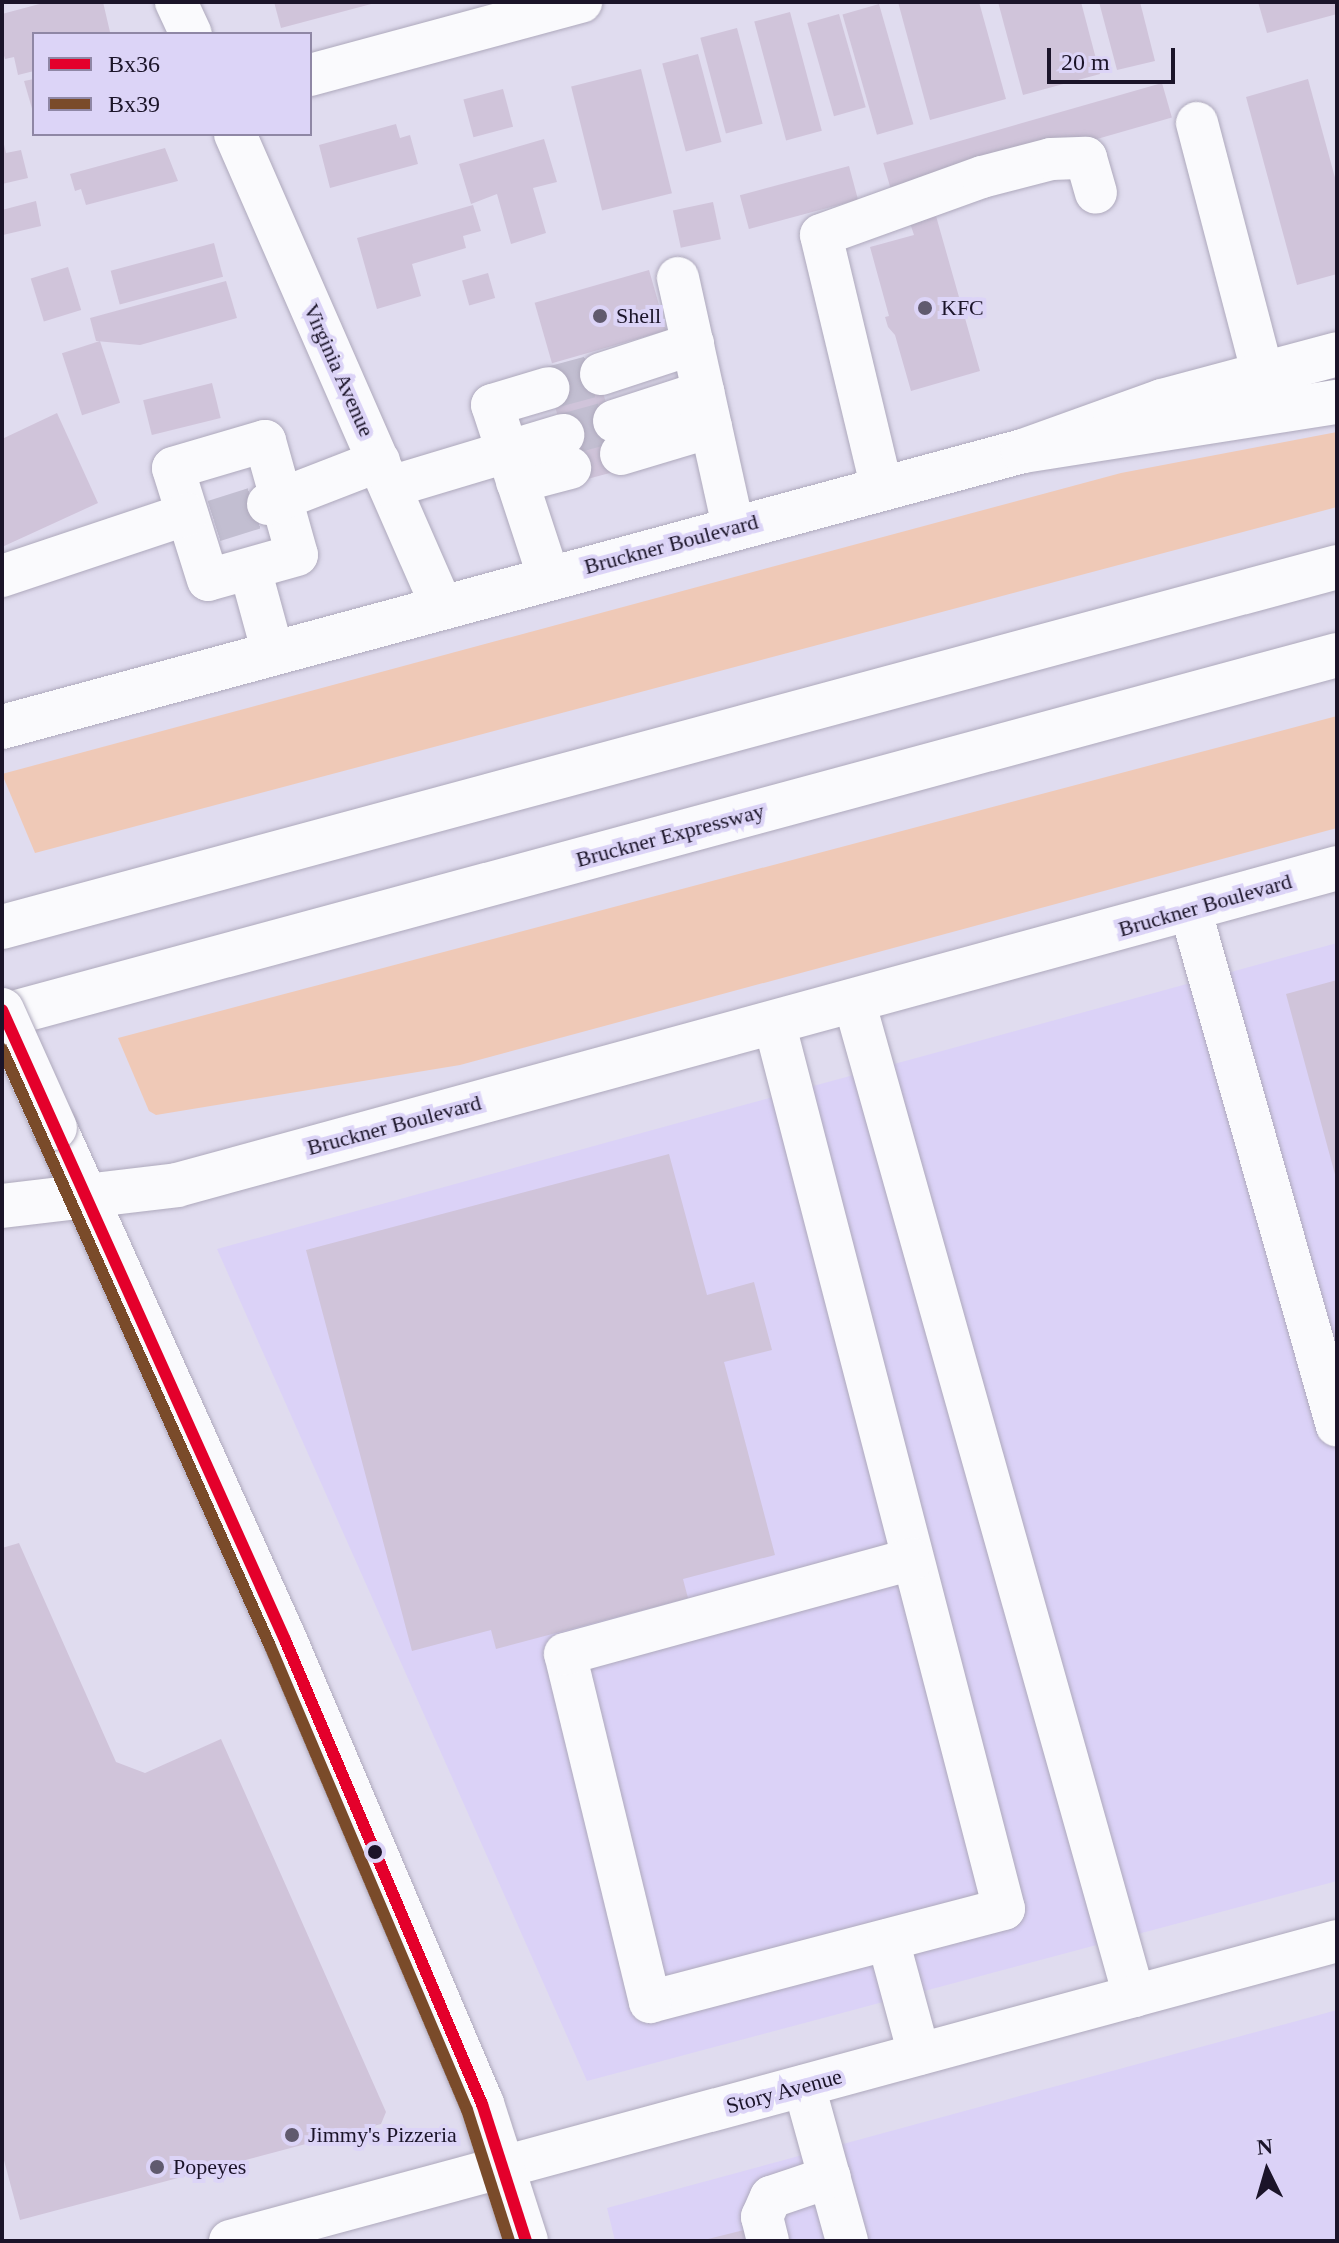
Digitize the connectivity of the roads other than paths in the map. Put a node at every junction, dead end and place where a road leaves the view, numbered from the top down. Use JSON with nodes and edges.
{"nodes":[{"id":1,"x":176,"y":2,"type":"edge"},
{"id":2,"x":581,"y":2,"type":"edge"},
{"id":3,"x":190,"y":32,"type":"edge"},
{"id":4,"x":312,"y":74,"type":"edge"},
{"id":5,"x":1197,"y":123,"type":"dead end"},
{"id":6,"x":236,"y":136,"type":"edge"},
{"id":7,"x":1096,"y":193,"type":"dead end"},
{"id":8,"x":678,"y":278,"type":"dead end"},
{"id":9,"x":693,"y":344,"type":"junction"},
{"id":10,"x":1337,"y":354,"type":"edge"},
{"id":11,"x":601,"y":374,"type":"tunnel mouth"},
{"id":12,"x":1263,"y":374,"type":"junction"},
{"id":13,"x":549,"y":388,"type":"tunnel mouth"},
{"id":14,"x":1337,"y":402,"type":"edge"},
{"id":15,"x":707,"y":409,"type":"junction"},
{"id":16,"x":618,"y":438,"type":"tunnel mouth"},
{"id":17,"x":1023,"y":451,"type":"junction"},
{"id":18,"x":566,"y":452,"type":"tunnel mouth"},
{"id":19,"x":512,"y":467,"type":"junction"},
{"id":20,"x":384,"y":474,"type":"junction"},
{"id":21,"x":882,"y":489,"type":"junction"},
{"id":22,"x":275,"y":501,"type":"junction"},
{"id":23,"x":198,"y":521,"type":"junction"},
{"id":24,"x":733,"y":526,"type":"junction"},
{"id":25,"x":1337,"y":567,"type":"edge"},
{"id":26,"x":250,"y":569,"type":"junction"},
{"id":27,"x":2,"y":576,"type":"edge"},
{"id":28,"x":549,"y":578,"type":"junction"},
{"id":29,"x":442,"y":607,"type":"junction"},
{"id":30,"x":273,"y":653,"type":"junction"},
{"id":31,"x":1337,"y":655,"type":"edge"},
{"id":32,"x":2,"y":727,"type":"edge"},
{"id":33,"x":1337,"y":868,"type":"edge"},
{"id":34,"x":1190,"y":909,"type":"junction"},
{"id":35,"x":2,"y":927,"type":"edge"},
{"id":36,"x":854,"y":1001,"type":"junction"},
{"id":37,"x":2,"y":1013,"type":"edge"},
{"id":38,"x":774,"y":1022,"type":"junction"},
{"id":39,"x":85,"y":1196,"type":"junction"},
{"id":40,"x":2,"y":1206,"type":"edge"},
{"id":41,"x":1337,"y":1426,"type":"edge"},
{"id":42,"x":912,"y":1559,"type":"junction"},
{"id":43,"x":888,"y":1940,"type":"junction"},
{"id":44,"x":1337,"y":1941,"type":"edge"},
{"id":45,"x":1134,"y":1996,"type":"junction"},
{"id":46,"x":919,"y":2054,"type":"junction"},
{"id":47,"x":804,"y":2086,"type":"junction"},
{"id":48,"x":504,"y":2167,"type":"junction"},
{"id":49,"x":830,"y":2177,"type":"junction"},
{"id":50,"x":342,"y":2226,"type":"edge"},
{"id":51,"x":230,"y":2241,"type":"edge"},
{"id":52,"x":526,"y":2241,"type":"edge"},
{"id":53,"x":768,"y":2241,"type":"edge"},
{"id":54,"x":847,"y":2241,"type":"edge"}],
"edges":[{"from":1,"to":3,"type":"street"},
{"from":2,"to":4,"type":"street"},
{"from":5,"to":12,"type":"street"},
{"from":6,"to":20,"type":"street","name":"Virginia Avenue"},
{"from":7,"to":21,"type":"street"},
{"from":8,"to":9,"type":"street"},
{"from":9,"to":11,"type":"street"},
{"from":9,"to":15,"type":"street"},
{"from":10,"to":12,"type":"main road","name":"Bruckner Boulevard"},
{"from":12,"to":17,"type":"main road","name":"Bruckner Boulevard"},
{"from":13,"to":19,"type":"street"},
{"from":14,"to":17,"type":"main road"},
{"from":15,"to":16,"type":"street"},
{"from":15,"to":24,"type":"street"},
{"from":17,"to":21,"type":"main road","name":"Bruckner Boulevard"},
{"from":18,"to":19,"type":"street"},
{"from":19,"to":20,"type":"street"},
{"from":19,"to":28,"type":"street"},
{"from":20,"to":22,"type":"street"},
{"from":20,"to":29,"type":"street","name":"Virginia Avenue"},
{"from":21,"to":24,"type":"main road","name":"Bruckner Boulevard"},
{"from":22,"to":23,"type":"street"},
{"from":22,"to":26,"type":"street"},
{"from":23,"to":26,"type":"street"},
{"from":23,"to":27,"type":"street"},
{"from":24,"to":28,"type":"main road","name":"Bruckner Boulevard"},
{"from":25,"to":35,"type":"main road"},
{"from":26,"to":30,"type":"street"},
{"from":28,"to":29,"type":"main road","name":"Bruckner Boulevard"},
{"from":29,"to":30,"type":"main road","name":"Bruckner Boulevard"},
{"from":30,"to":32,"type":"main road","name":"Bruckner Boulevard"},
{"from":31,"to":37,"type":"main road","name":"Bruckner Expressway"},
{"from":33,"to":34,"type":"main road","name":"Bruckner Boulevard"},
{"from":34,"to":36,"type":"main road","name":"Bruckner Boulevard"},
{"from":34,"to":41,"type":"street"},
{"from":36,"to":38,"type":"main road","name":"Bruckner Boulevard"},
{"from":36,"to":45,"type":"street"},
{"from":37,"to":39,"type":"main road","bridge":true},
{"from":38,"to":39,"type":"main road","name":"Bruckner Boulevard"},
{"from":38,"to":42,"type":"street"},
{"from":39,"to":40,"type":"main road","name":"Bruckner Boulevard"},
{"from":39,"to":48,"type":"main road"},
{"from":42,"to":43,"type":"street"},
{"from":42,"to":43,"type":"street"},
{"from":43,"to":46,"type":"street"},
{"from":44,"to":45,"type":"street","name":"Story Avenue"},
{"from":45,"to":46,"type":"street","name":"Story Avenue"},
{"from":46,"to":47,"type":"street","name":"Story Avenue"},
{"from":47,"to":48,"type":"street","name":"Story Avenue"},
{"from":47,"to":49,"type":"street"},
{"from":48,"to":50,"type":"street","name":"Story Avenue"},
{"from":48,"to":52,"type":"main road"},
{"from":49,"to":53,"type":"street"},
{"from":49,"to":54,"type":"street"},
{"from":50,"to":51,"type":"street","name":"Story Avenue"}]}
